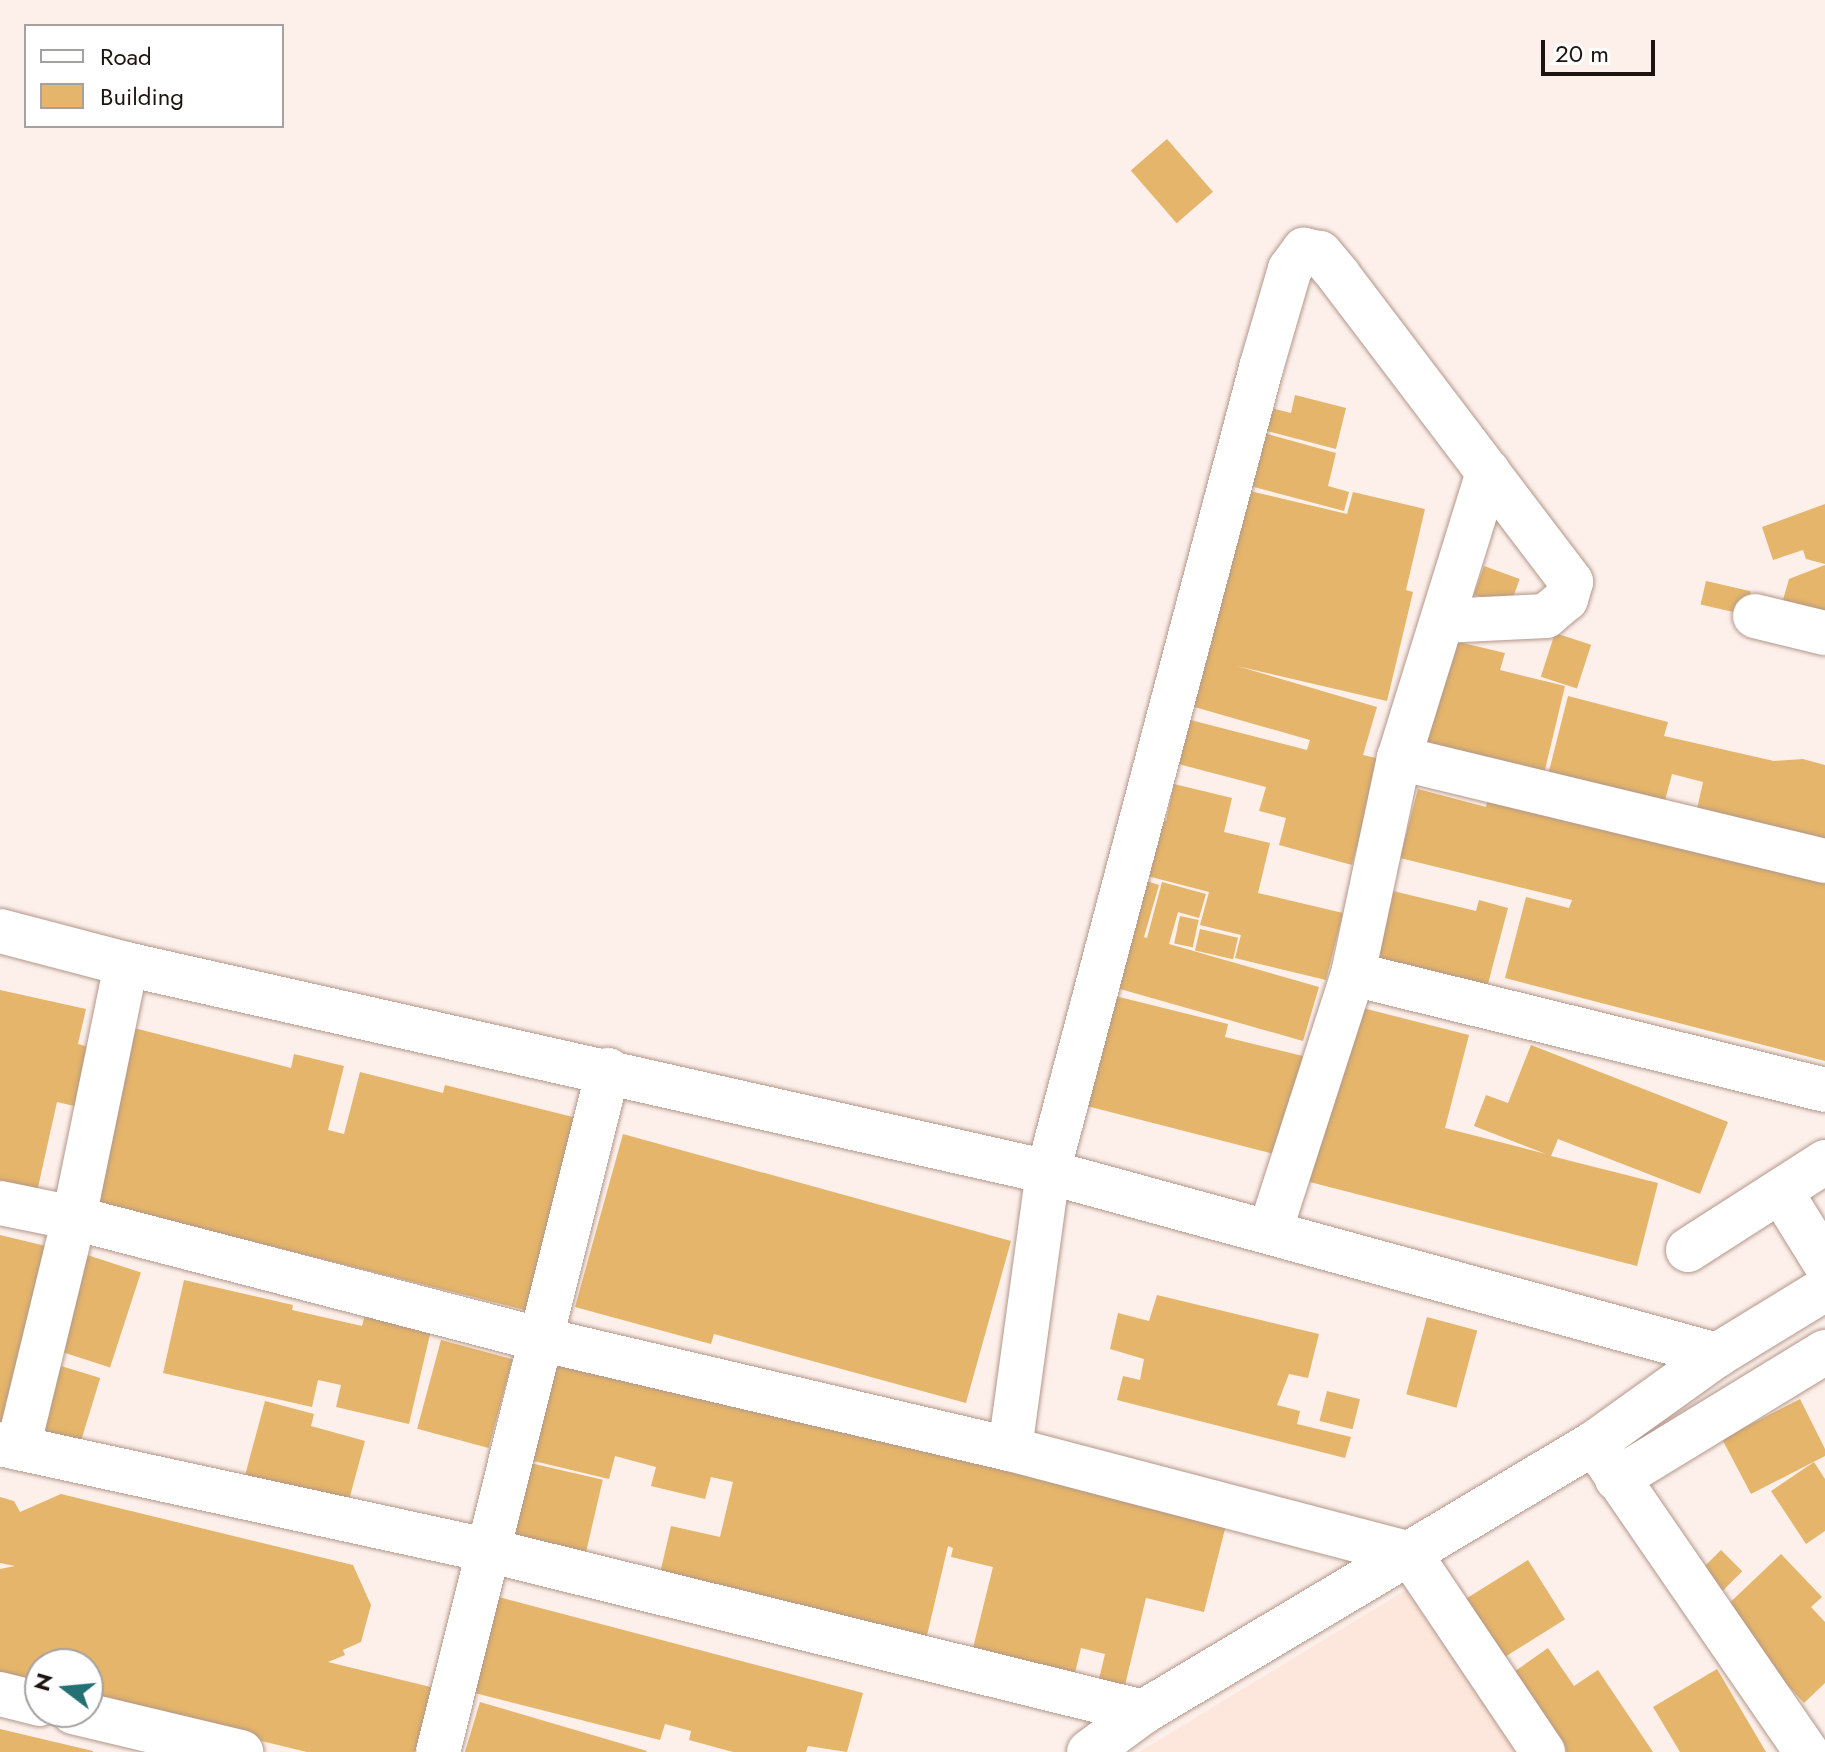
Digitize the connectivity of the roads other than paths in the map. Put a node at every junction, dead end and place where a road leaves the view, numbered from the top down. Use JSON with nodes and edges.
{"nodes":[{"id":1,"x":1488,"y":472,"type":"junction"},
{"id":2,"x":1755,"y":616,"type":"dead end"},
{"id":3,"x":1442,"y":621,"type":"junction"},
{"id":4,"x":1825,"y":633,"type":"edge"},
{"id":5,"x":1399,"y":758,"type":"junction"},
{"id":6,"x":1825,"y":861,"type":"edge"},
{"id":7,"x":0,"y":931,"type":"edge"},
{"id":8,"x":126,"y":964,"type":"junction"},
{"id":9,"x":1353,"y":974,"type":"junction"},
{"id":10,"x":608,"y":1070,"type":"junction"},
{"id":11,"x":1825,"y":1090,"type":"edge"},
{"id":12,"x":1825,"y":1162,"type":"edge"},
{"id":13,"x":1048,"y":1172,"type":"junction"},
{"id":14,"x":1781,"y":1192,"type":"junction"},
{"id":15,"x":0,"y":1203,"type":"edge"},
{"id":16,"x":74,"y":1218,"type":"junction"},
{"id":17,"x":1270,"y":1231,"type":"junction"},
{"id":18,"x":1688,"y":1250,"type":"dead end"},
{"id":19,"x":1825,"y":1263,"type":"edge"},
{"id":20,"x":1809,"y":1298,"type":"edge"},
{"id":21,"x":540,"y":1339,"type":"junction"},
{"id":22,"x":1717,"y":1355,"type":"junction"},
{"id":23,"x":1822,"y":1361,"type":"edge"},
{"id":24,"x":1594,"y":1443,"type":"junction"},
{"id":25,"x":9,"y":1446,"type":"edge"},
{"id":26,"x":1010,"y":1449,"type":"junction"},
{"id":27,"x":1617,"y":1479,"type":"junction"},
{"id":28,"x":487,"y":1550,"type":"junction"},
{"id":29,"x":1410,"y":1554,"type":"junction"},
{"id":30,"x":0,"y":1694,"type":"edge"},
{"id":31,"x":24,"y":1700,"type":"edge"},
{"id":32,"x":1143,"y":1712,"type":"junction"},
{"id":33,"x":104,"y":1719,"type":"edge"},
{"id":34,"x":241,"y":1752,"type":"edge"},
{"id":35,"x":438,"y":1752,"type":"edge"},
{"id":36,"x":1089,"y":1752,"type":"edge"},
{"id":37,"x":1543,"y":1752,"type":"edge"},
{"id":38,"x":1806,"y":1752,"type":"edge"}],
"edges":[{"from":1,"to":3,"type":"street"},
{"from":1,"to":3,"type":"street"},
{"from":1,"to":13,"type":"street"},
{"from":2,"to":4,"type":"street"},
{"from":3,"to":5,"type":"street"},
{"from":5,"to":6,"type":"street"},
{"from":5,"to":9,"type":"street"},
{"from":7,"to":8,"type":"street"},
{"from":8,"to":10,"type":"street"},
{"from":8,"to":16,"type":"street"},
{"from":9,"to":11,"type":"street"},
{"from":9,"to":17,"type":"street"},
{"from":10,"to":13,"type":"street"},
{"from":10,"to":21,"type":"street"},
{"from":12,"to":14,"type":"street"},
{"from":13,"to":17,"type":"street"},
{"from":13,"to":26,"type":"street"},
{"from":14,"to":18,"type":"street"},
{"from":14,"to":19,"type":"street"},
{"from":15,"to":16,"type":"street"},
{"from":16,"to":21,"type":"street"},
{"from":16,"to":25,"type":"street"},
{"from":17,"to":22,"type":"street"},
{"from":20,"to":22,"type":"street"},
{"from":20,"to":23,"type":"street"},
{"from":21,"to":26,"type":"street"},
{"from":21,"to":28,"type":"street"},
{"from":22,"to":24,"type":"street"},
{"from":23,"to":27,"type":"street"},
{"from":24,"to":27,"type":"street"},
{"from":24,"to":29,"type":"street"},
{"from":25,"to":28,"type":"street"},
{"from":26,"to":29,"type":"street"},
{"from":27,"to":38,"type":"street"},
{"from":28,"to":32,"type":"street"},
{"from":28,"to":35,"type":"street"},
{"from":29,"to":32,"type":"street"},
{"from":29,"to":37,"type":"street"},
{"from":30,"to":31,"type":"street"},
{"from":32,"to":36,"type":"street"},
{"from":33,"to":34,"type":"street"}]}
